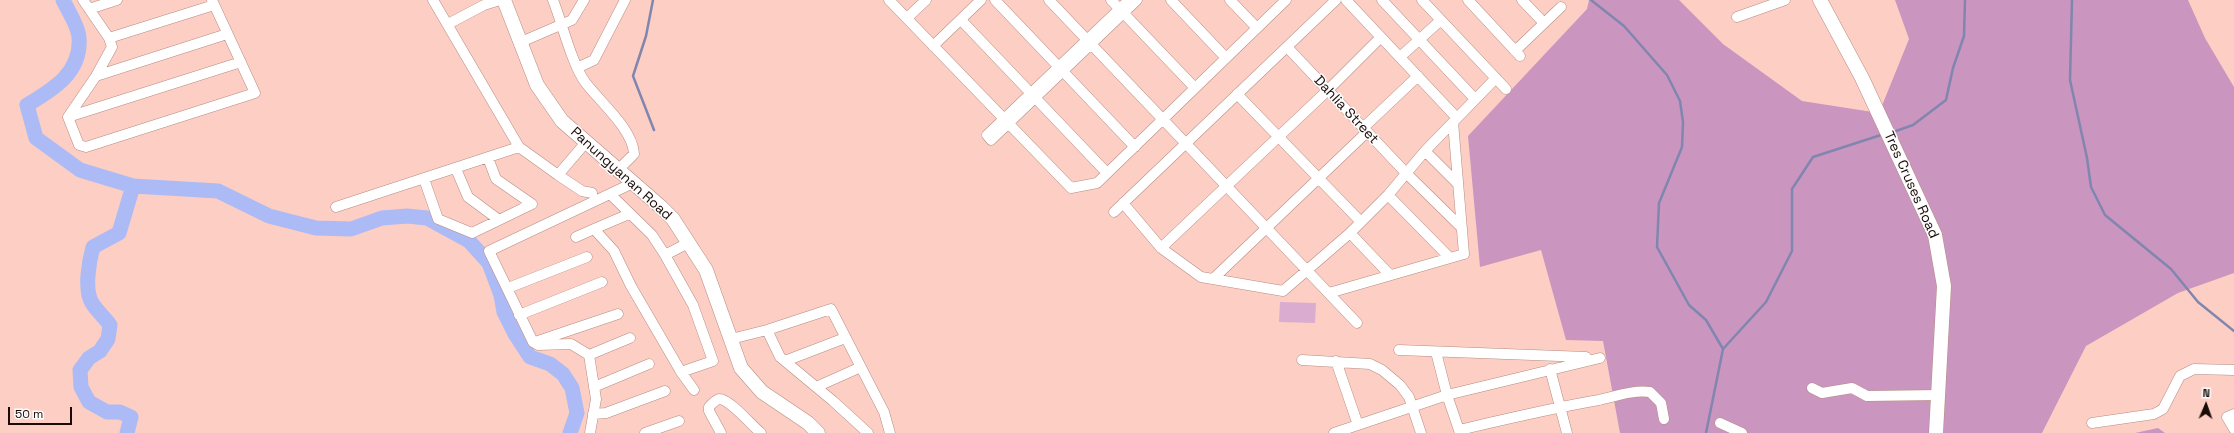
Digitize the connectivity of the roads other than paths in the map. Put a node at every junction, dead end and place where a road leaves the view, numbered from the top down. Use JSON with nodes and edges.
{"nodes":[{"id":1,"x":83,"y":0,"type":"edge"},
{"id":2,"x":117,"y":0,"type":"edge"},
{"id":3,"x":433,"y":0,"type":"edge"},
{"id":4,"x":500,"y":0,"type":"edge"},
{"id":5,"x":504,"y":0,"type":"edge"},
{"id":6,"x":553,"y":0,"type":"edge"},
{"id":7,"x":584,"y":0,"type":"edge"},
{"id":8,"x":625,"y":0,"type":"edge"},
{"id":9,"x":889,"y":0,"type":"edge"},
{"id":10,"x":926,"y":0,"type":"edge"},
{"id":11,"x":981,"y":0,"type":"edge"},
{"id":12,"x":995,"y":0,"type":"edge"},
{"id":13,"x":1049,"y":0,"type":"edge"},
{"id":14,"x":1111,"y":0,"type":"edge"},
{"id":15,"x":1129,"y":0,"type":"edge"},
{"id":16,"x":1137,"y":0,"type":"edge"},
{"id":17,"x":1171,"y":0,"type":"edge"},
{"id":18,"x":1230,"y":0,"type":"edge"},
{"id":19,"x":1286,"y":0,"type":"edge"},
{"id":20,"x":1336,"y":0,"type":"edge"},
{"id":21,"x":1346,"y":0,"type":"edge"},
{"id":22,"x":1382,"y":0,"type":"edge"},
{"id":23,"x":1422,"y":0,"type":"edge"},
{"id":24,"x":1468,"y":0,"type":"edge"},
{"id":25,"x":1522,"y":0,"type":"edge"},
{"id":26,"x":1785,"y":0,"type":"edge"},
{"id":27,"x":1820,"y":0,"type":"edge"},
{"id":28,"x":213,"y":2,"type":"edge"},
{"id":29,"x":482,"y":2,"type":"edge"},
{"id":30,"x":1561,"y":7,"type":"dead end"},
{"id":31,"x":89,"y":9,"type":"junction"},
{"id":32,"x":1121,"y":11,"type":"junction"},
{"id":33,"x":1737,"y":17,"type":"dead end"},
{"id":34,"x":907,"y":18,"type":"junction"},
{"id":35,"x":961,"y":20,"type":"junction"},
{"id":36,"x":1441,"y":20,"type":"junction"},
{"id":37,"x":1543,"y":22,"type":"junction"},
{"id":38,"x":448,"y":24,"type":"junction"},
{"id":39,"x":563,"y":24,"type":"junction"},
{"id":40,"x":1257,"y":28,"type":"junction"},
{"id":41,"x":227,"y":34,"type":"junction"},
{"id":42,"x":1381,"y":37,"type":"junction"},
{"id":43,"x":109,"y":38,"type":"junction"},
{"id":44,"x":1419,"y":40,"type":"junction"},
{"id":45,"x":521,"y":42,"type":"junction"},
{"id":46,"x":1089,"y":42,"type":"junction"},
{"id":47,"x":933,"y":46,"type":"junction"},
{"id":48,"x":1287,"y":47,"type":"junction"},
{"id":49,"x":1400,"y":57,"type":"junction"},
{"id":50,"x":1226,"y":58,"type":"junction"},
{"id":51,"x":241,"y":62,"type":"junction"},
{"id":52,"x":578,"y":68,"type":"junction"},
{"id":53,"x":1060,"y":69,"type":"junction"},
{"id":54,"x":96,"y":76,"type":"junction"},
{"id":55,"x":1418,"y":76,"type":"junction"},
{"id":56,"x":1496,"y":78,"type":"junction"},
{"id":57,"x":1195,"y":88,"type":"junction"},
{"id":58,"x":1506,"y":89,"type":"dead end"},
{"id":59,"x":1328,"y":90,"type":"junction"},
{"id":60,"x":1237,"y":94,"type":"junction"},
{"id":61,"x":1033,"y":95,"type":"junction"},
{"id":62,"x":1476,"y":99,"type":"junction"},
{"id":63,"x":68,"y":117,"type":"junction"},
{"id":64,"x":1163,"y":119,"type":"junction"},
{"id":65,"x":1455,"y":120,"type":"junction"},
{"id":66,"x":1005,"y":122,"type":"junction"},
{"id":67,"x":1365,"y":130,"type":"junction"},
{"id":68,"x":1278,"y":136,"type":"junction"},
{"id":69,"x":587,"y":141,"type":"junction"},
{"id":70,"x":1186,"y":143,"type":"junction"},
{"id":71,"x":519,"y":147,"type":"junction"},
{"id":72,"x":1135,"y":147,"type":"junction"},
{"id":73,"x":1424,"y":151,"type":"junction"},
{"id":74,"x":488,"y":158,"type":"junction"},
{"id":75,"x":456,"y":169,"type":"junction"},
{"id":76,"x":618,"y":170,"type":"junction"},
{"id":77,"x":1108,"y":173,"type":"junction"},
{"id":78,"x":1406,"y":173,"type":"junction"},
{"id":79,"x":558,"y":175,"type":"junction"},
{"id":80,"x":1318,"y":178,"type":"junction"},
{"id":81,"x":424,"y":179,"type":"junction"},
{"id":82,"x":633,"y":183,"type":"junction"},
{"id":83,"x":1458,"y":184,"type":"junction"},
{"id":84,"x":1225,"y":185,"type":"junction"},
{"id":85,"x":592,"y":193,"type":"dead end"},
{"id":86,"x":610,"y":194,"type":"junction"},
{"id":87,"x":1388,"y":195,"type":"junction"},
{"id":88,"x":1123,"y":203,"type":"junction"},
{"id":89,"x":336,"y":207,"type":"dead end"},
{"id":90,"x":1114,"y":212,"type":"dead end"},
{"id":91,"x":629,"y":214,"type":"junction"},
{"id":92,"x":499,"y":220,"type":"junction"},
{"id":93,"x":1361,"y":222,"type":"junction"},
{"id":94,"x":1266,"y":227,"type":"junction"},
{"id":95,"x":1462,"y":228,"type":"junction"},
{"id":96,"x":594,"y":229,"type":"junction"},
{"id":97,"x":1350,"y":233,"type":"junction"},
{"id":98,"x":576,"y":237,"type":"dead end"},
{"id":99,"x":688,"y":243,"type":"junction"},
{"id":100,"x":1161,"y":248,"type":"junction"},
{"id":101,"x":665,"y":255,"type":"junction"},
{"id":102,"x":587,"y":257,"type":"dead end"},
{"id":103,"x":1450,"y":258,"type":"junction"},
{"id":104,"x":1308,"y":271,"type":"junction"},
{"id":105,"x":1390,"y":275,"type":"junction"},
{"id":106,"x":1213,"y":279,"type":"junction"},
{"id":107,"x":602,"y":282,"type":"dead end"},
{"id":108,"x":508,"y":288,"type":"junction"},
{"id":109,"x":1329,"y":293,"type":"junction"},
{"id":110,"x":618,"y":314,"type":"dead end"},
{"id":111,"x":520,"y":315,"type":"junction"},
{"id":112,"x":1357,"y":323,"type":"dead end"},
{"id":113,"x":766,"y":330,"type":"junction"},
{"id":114,"x":630,"y":338,"type":"dead end"},
{"id":115,"x":846,"y":338,"type":"junction"},
{"id":116,"x":731,"y":339,"type":"junction"},
{"id":117,"x":533,"y":342,"type":"junction"},
{"id":118,"x":1400,"y":350,"type":"dead end"},
{"id":119,"x":1436,"y":352,"type":"junction"},
{"id":120,"x":589,"y":355,"type":"junction"},
{"id":121,"x":1302,"y":360,"type":"dead end"},
{"id":122,"x":1336,"y":361,"type":"junction"},
{"id":123,"x":785,"y":362,"type":"junction"},
{"id":124,"x":649,"y":364,"type":"dead end"},
{"id":125,"x":861,"y":367,"type":"junction"},
{"id":126,"x":1550,"y":370,"type":"junction"},
{"id":127,"x":2234,"y":370,"type":"edge"},
{"id":128,"x":682,"y":372,"type":"junction"},
{"id":129,"x":594,"y":387,"type":"junction"},
{"id":130,"x":816,"y":387,"type":"junction"},
{"id":131,"x":1812,"y":388,"type":"dead end"},
{"id":132,"x":694,"y":390,"type":"dead end"},
{"id":133,"x":666,"y":391,"type":"dead end"},
{"id":134,"x":1938,"y":395,"type":"junction"},
{"id":135,"x":1447,"y":396,"type":"junction"},
{"id":136,"x":1560,"y":406,"type":"junction"},
{"id":137,"x":1412,"y":407,"type":"junction"},
{"id":138,"x":593,"y":414,"type":"junction"},
{"id":139,"x":2234,"y":414,"type":"edge"},
{"id":140,"x":1664,"y":419,"type":"dead end"},
{"id":141,"x":679,"y":421,"type":"dead end"},
{"id":142,"x":1720,"y":423,"type":"dead end"},
{"id":143,"x":2092,"y":423,"type":"dead end"},
{"id":144,"x":1358,"y":425,"type":"junction"},
{"id":145,"x":2234,"y":429,"type":"edge"},
{"id":146,"x":1460,"y":432,"type":"edge"},
{"id":147,"x":590,"y":433,"type":"edge"},
{"id":148,"x":644,"y":433,"type":"edge"},
{"id":149,"x":721,"y":433,"type":"edge"},
{"id":150,"x":761,"y":433,"type":"edge"},
{"id":151,"x":818,"y":433,"type":"edge"},
{"id":152,"x":868,"y":433,"type":"edge"},
{"id":153,"x":890,"y":433,"type":"edge"},
{"id":154,"x":1334,"y":433,"type":"edge"},
{"id":155,"x":1421,"y":433,"type":"edge"},
{"id":156,"x":1567,"y":433,"type":"edge"},
{"id":157,"x":1742,"y":433,"type":"edge"},
{"id":158,"x":1936,"y":433,"type":"edge"}],
"edges":[{"from":1,"to":31,"type":"street"},
{"from":2,"to":31,"type":"street"},
{"from":3,"to":38,"type":"street"},
{"from":4,"to":29,"type":"street"},
{"from":5,"to":45,"type":"street","name":"Panungyanan Road"},
{"from":6,"to":39,"type":"street"},
{"from":7,"to":39,"type":"street"},
{"from":8,"to":52,"type":"street"},
{"from":9,"to":34,"type":"street"},
{"from":10,"to":34,"type":"street"},
{"from":11,"to":35,"type":"street"},
{"from":12,"to":53,"type":"street"},
{"from":13,"to":46,"type":"street"},
{"from":14,"to":32,"type":"street"},
{"from":15,"to":32,"type":"street"},
{"from":16,"to":32,"type":"street"},
{"from":17,"to":50,"type":"street"},
{"from":18,"to":40,"type":"street"},
{"from":19,"to":40,"type":"street"},
{"from":20,"to":48,"type":"street"},
{"from":21,"to":42,"type":"street"},
{"from":22,"to":44,"type":"street"},
{"from":23,"to":36,"type":"street"},
{"from":24,"to":37,"type":"street"},
{"from":25,"to":37,"type":"street"},
{"from":26,"to":33,"type":"street"},
{"from":27,"to":134,"type":"street","name":"Tres Cruses Road"},
{"from":28,"to":41,"type":"street"},
{"from":28,"to":43,"type":"street"},
{"from":29,"to":38,"type":"street"},
{"from":30,"to":37,"type":"street"},
{"from":31,"to":43,"type":"street"},
{"from":32,"to":46,"type":"street"},
{"from":32,"to":57,"type":"street"},
{"from":34,"to":47,"type":"street"},
{"from":35,"to":47,"type":"street"},
{"from":35,"to":61,"type":"street"},
{"from":36,"to":44,"type":"street"},
{"from":36,"to":56,"type":"street"},
{"from":38,"to":71,"type":"street"},
{"from":39,"to":45,"type":"street"},
{"from":39,"to":52,"type":"street"},
{"from":40,"to":50,"type":"street"},
{"from":41,"to":51,"type":"street"},
{"from":41,"to":54,"type":"street"},
{"from":42,"to":49,"type":"street"},
{"from":42,"to":59,"type":"street"},
{"from":43,"to":54,"type":"street"},
{"from":44,"to":49,"type":"street"},
{"from":44,"to":62,"type":"street"},
{"from":45,"to":69,"type":"street","name":"Panungyanan Road"},
{"from":46,"to":53,"type":"street"},
{"from":46,"to":64,"type":"street"},
{"from":47,"to":66,"type":"street"},
{"from":48,"to":59,"type":"street","name":"Dahlia Street"},
{"from":48,"to":60,"type":"street"},
{"from":49,"to":55,"type":"street"},
{"from":50,"to":57,"type":"street"},
{"from":51,"to":63,"type":"street"},
{"from":51,"to":63,"type":"street"},
{"from":52,"to":76,"type":"street"},
{"from":53,"to":61,"type":"street"},
{"from":53,"to":72,"type":"street"},
{"from":54,"to":63,"type":"street"},
{"from":55,"to":65,"type":"street"},
{"from":55,"to":67,"type":"street"},
{"from":56,"to":58,"type":"street"},
{"from":56,"to":62,"type":"street"},
{"from":57,"to":64,"type":"street"},
{"from":59,"to":67,"type":"street","name":"Dahlia Street"},
{"from":59,"to":68,"type":"street"},
{"from":60,"to":68,"type":"street"},
{"from":60,"to":70,"type":"street"},
{"from":61,"to":66,"type":"street"},
{"from":61,"to":77,"type":"street"},
{"from":62,"to":65,"type":"street"},
{"from":64,"to":70,"type":"street"},
{"from":64,"to":72,"type":"street"},
{"from":65,"to":73,"type":"street"},
{"from":65,"to":83,"type":"street"},
{"from":66,"to":77,"type":"street"},
{"from":67,"to":78,"type":"street","name":"Dahlia Street"},
{"from":67,"to":80,"type":"street"},
{"from":68,"to":80,"type":"street"},
{"from":68,"to":84,"type":"street"},
{"from":69,"to":76,"type":"street","name":"Panungyanan Road"},
{"from":69,"to":79,"type":"street"},
{"from":70,"to":84,"type":"street"},
{"from":70,"to":88,"type":"street"},
{"from":71,"to":74,"type":"street"},
{"from":71,"to":79,"type":"street"},
{"from":72,"to":77,"type":"street"},
{"from":73,"to":78,"type":"street"},
{"from":73,"to":83,"type":"street"},
{"from":74,"to":75,"type":"street"},
{"from":74,"to":92,"type":"street"},
{"from":75,"to":81,"type":"street"},
{"from":75,"to":92,"type":"street"},
{"from":76,"to":82,"type":"street","name":"Panungyanan Road"},
{"from":78,"to":87,"type":"street"},
{"from":78,"to":95,"type":"street","name":"Dahlia Street"},
{"from":79,"to":85,"type":"street"},
{"from":80,"to":93,"type":"street"},
{"from":80,"to":94,"type":"street"},
{"from":81,"to":89,"type":"street"},
{"from":81,"to":92,"type":"street"},
{"from":82,"to":86,"type":"street"},
{"from":82,"to":99,"type":"street","name":"Panungyanan Road"},
{"from":83,"to":95,"type":"street"},
{"from":84,"to":94,"type":"street"},
{"from":84,"to":100,"type":"street"},
{"from":86,"to":91,"type":"street"},
{"from":86,"to":108,"type":"street"},
{"from":87,"to":93,"type":"street"},
{"from":87,"to":103,"type":"street"},
{"from":88,"to":90,"type":"street"},
{"from":88,"to":100,"type":"street"},
{"from":91,"to":96,"type":"street"},
{"from":91,"to":101,"type":"street"},
{"from":93,"to":97,"type":"street"},
{"from":94,"to":104,"type":"street"},
{"from":94,"to":106,"type":"street"},
{"from":95,"to":103,"type":"street"},
{"from":96,"to":98,"type":"street"},
{"from":96,"to":128,"type":"street"},
{"from":97,"to":104,"type":"street"},
{"from":97,"to":105,"type":"street"},
{"from":99,"to":101,"type":"street"},
{"from":99,"to":116,"type":"street","name":"Panungyanan Road"},
{"from":100,"to":106,"type":"street"},
{"from":101,"to":128,"type":"street"},
{"from":102,"to":108,"type":"street"},
{"from":103,"to":105,"type":"street"},
{"from":104,"to":106,"type":"street"},
{"from":104,"to":109,"type":"street"},
{"from":105,"to":109,"type":"street"},
{"from":107,"to":111,"type":"street"},
{"from":108,"to":111,"type":"street"},
{"from":109,"to":112,"type":"street"},
{"from":110,"to":117,"type":"street"},
{"from":111,"to":117,"type":"street"},
{"from":113,"to":115,"type":"street"},
{"from":113,"to":116,"type":"street"},
{"from":113,"to":123,"type":"street"},
{"from":114,"to":120,"type":"street"},
{"from":115,"to":123,"type":"street"},
{"from":115,"to":125,"type":"street"},
{"from":116,"to":151,"type":"street","name":"Panungyanan Road"},
{"from":117,"to":120,"type":"street"},
{"from":118,"to":119,"type":"street"},
{"from":119,"to":126,"type":"street"},
{"from":119,"to":135,"type":"street"},
{"from":120,"to":129,"type":"street"},
{"from":121,"to":122,"type":"street"},
{"from":122,"to":137,"type":"street"},
{"from":122,"to":144,"type":"street"},
{"from":123,"to":130,"type":"street"},
{"from":124,"to":129,"type":"street"},
{"from":125,"to":130,"type":"street"},
{"from":125,"to":153,"type":"street"},
{"from":126,"to":135,"type":"street"},
{"from":126,"to":136,"type":"street"},
{"from":127,"to":143,"type":"street"},
{"from":128,"to":132,"type":"street"},
{"from":129,"to":138,"type":"street"},
{"from":130,"to":152,"type":"street"},
{"from":131,"to":134,"type":"street"},
{"from":133,"to":138,"type":"street"},
{"from":134,"to":158,"type":"street","name":"Tres Cruses Road"},
{"from":135,"to":137,"type":"street"},
{"from":135,"to":146,"type":"street"},
{"from":136,"to":140,"type":"street"},
{"from":136,"to":146,"type":"street"},
{"from":136,"to":156,"type":"street"},
{"from":137,"to":144,"type":"street"},
{"from":137,"to":155,"type":"street"},
{"from":138,"to":147,"type":"street"},
{"from":139,"to":145,"type":"street"},
{"from":141,"to":148,"type":"street"},
{"from":142,"to":157,"type":"street"},
{"from":144,"to":154,"type":"street"},
{"from":149,"to":150,"type":"street"}]}
